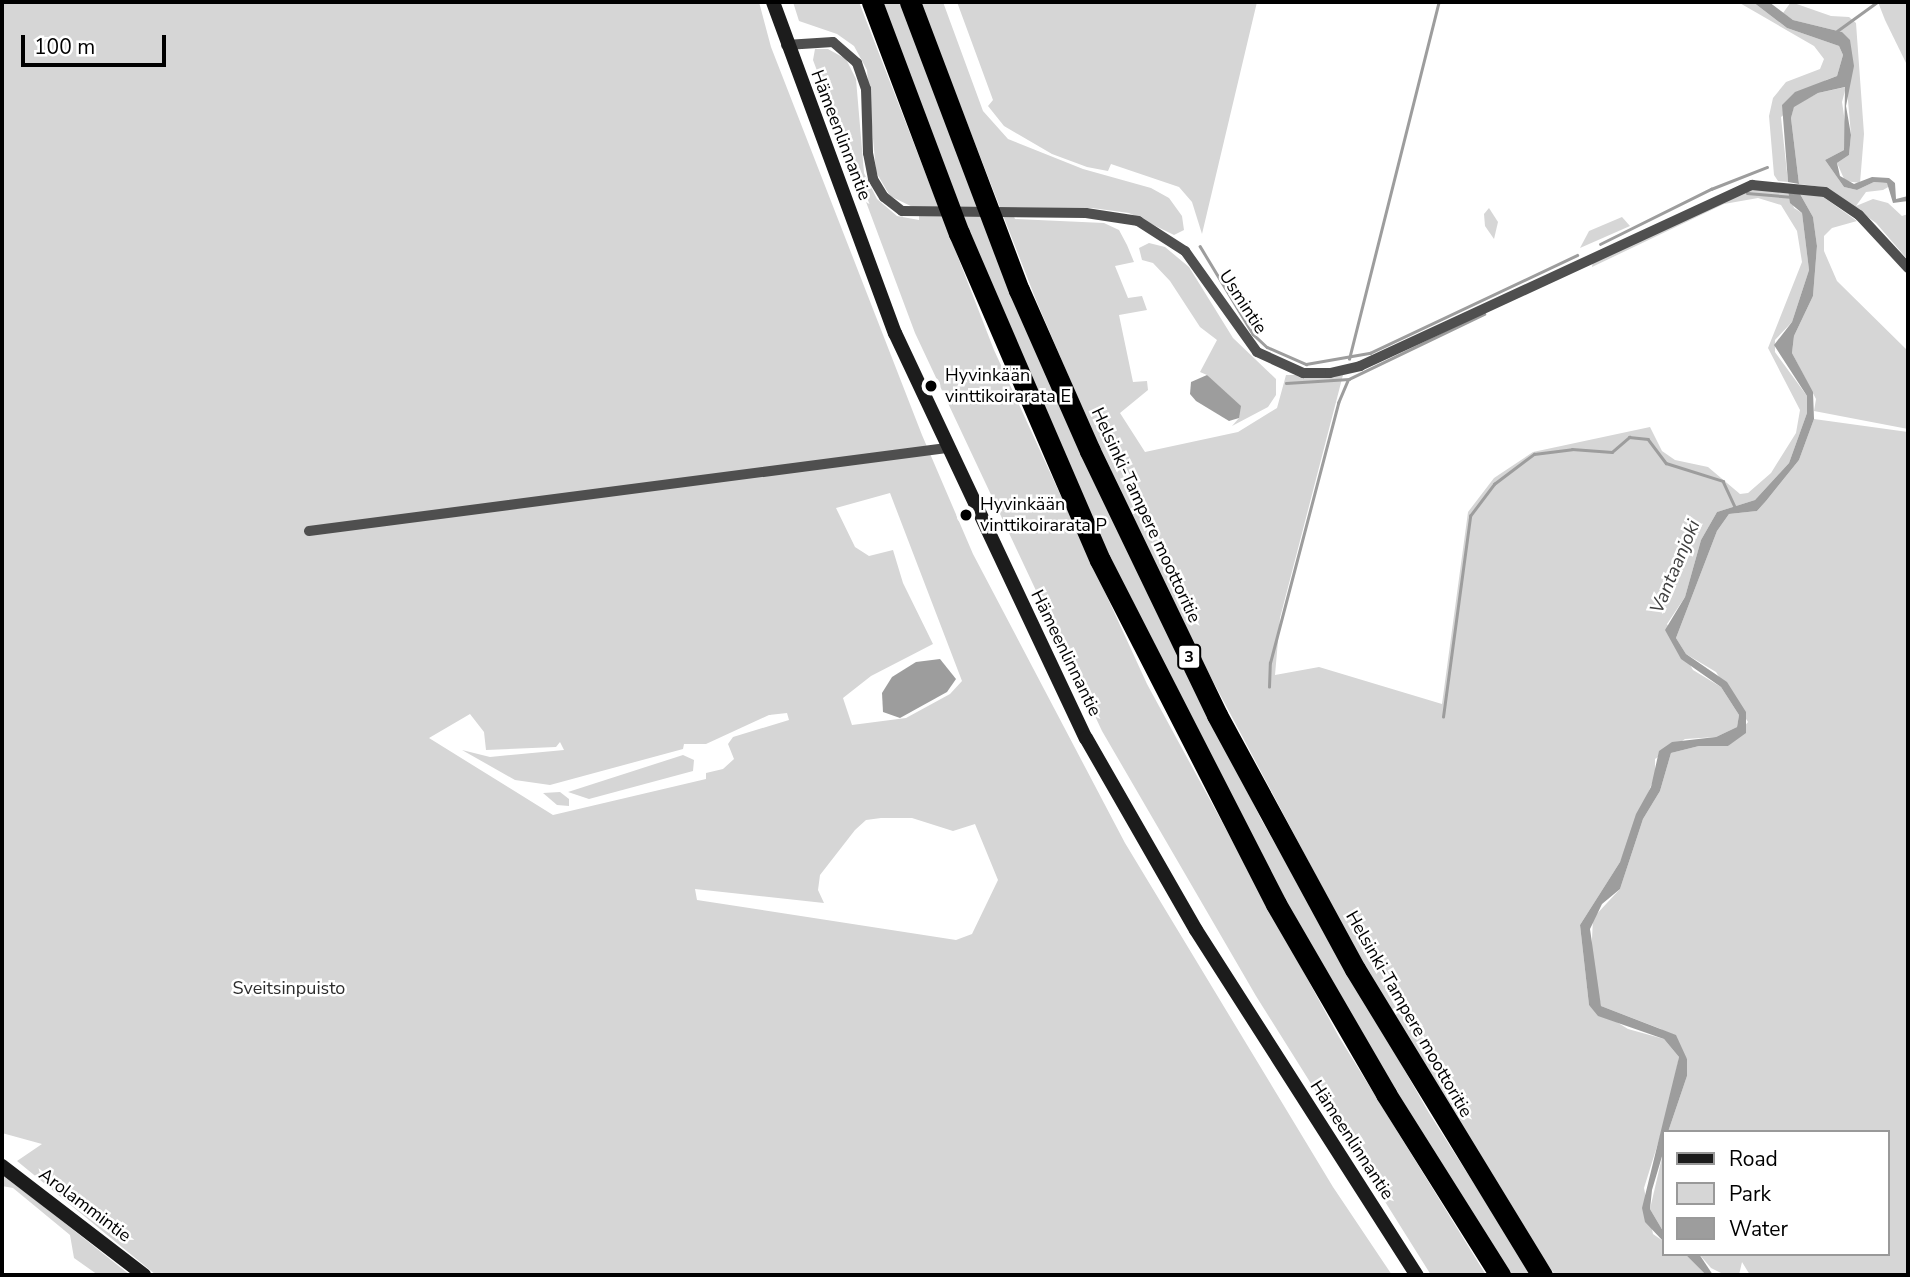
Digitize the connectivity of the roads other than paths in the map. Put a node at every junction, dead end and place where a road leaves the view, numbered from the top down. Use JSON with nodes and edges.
{"nodes":[{"id":1,"x":773,"y":2,"type":"edge"},
{"id":2,"x":872,"y":2,"type":"edge"},
{"id":3,"x":910,"y":2,"type":"edge"},
{"id":4,"x":786,"y":45,"type":"junction"},
{"id":5,"x":1908,"y":268,"type":"edge"},
{"id":6,"x":947,"y":448,"type":"junction"},
{"id":7,"x":309,"y":531,"type":"dead end"},
{"id":8,"x":2,"y":1166,"type":"edge"},
{"id":9,"x":144,"y":1275,"type":"edge"},
{"id":10,"x":1417,"y":1275,"type":"edge"},
{"id":11,"x":1500,"y":1275,"type":"edge"},
{"id":12,"x":1542,"y":1275,"type":"edge"}],
"edges":[{"from":1,"to":4,"type":"main road","name":"Hämeenlinnantie"},
{"from":2,"to":11,"type":"highway","number":"3"},
{"from":3,"to":12,"type":"highway","name":"Helsinki-Tampere moottoritie","number":"3"},
{"from":4,"to":5,"type":"street","name":"Usmintie"},
{"from":4,"to":6,"type":"main road","name":"Hämeenlinnantie"},
{"from":6,"to":7,"type":"street"},
{"from":6,"to":10,"type":"main road","name":"Hämeenlinnantie"},
{"from":8,"to":9,"type":"main road","name":"Arolammintie"}]}
